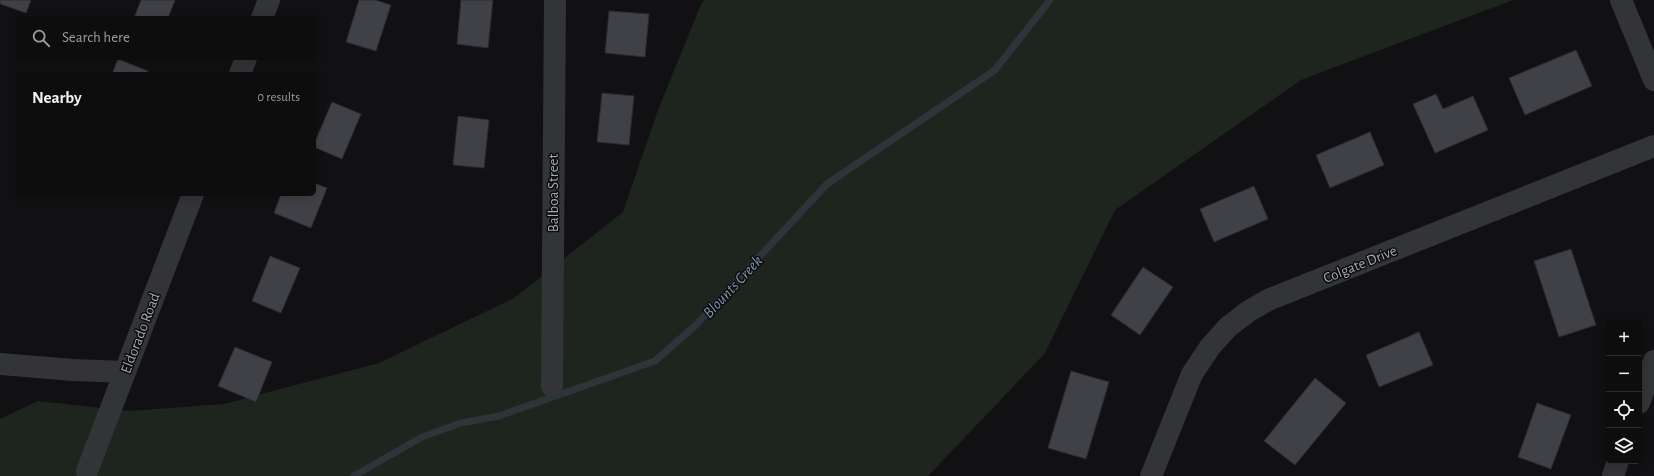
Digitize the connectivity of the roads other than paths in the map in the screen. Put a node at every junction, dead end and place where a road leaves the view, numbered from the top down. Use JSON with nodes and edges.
{"nodes":[{"id":1,"x":269,"y":0,"type":"edge"},
{"id":2,"x":555,"y":0,"type":"edge"},
{"id":3,"x":1621,"y":0,"type":"edge"},
{"id":4,"x":263,"y":16,"type":"edge"},
{"id":5,"x":245,"y":60,"type":"edge"},
{"id":6,"x":241,"y":72,"type":"edge"},
{"id":7,"x":1654,"y":80,"type":"edge"},
{"id":8,"x":1654,"y":146,"type":"edge"},
{"id":9,"x":192,"y":196,"type":"edge"},
{"id":10,"x":1654,"y":361,"type":"edge"},
{"id":11,"x":0,"y":364,"type":"edge"},
{"id":12,"x":125,"y":372,"type":"junction"},
{"id":13,"x":552,"y":386,"type":"dead end"},
{"id":14,"x":1642,"y":395,"type":"edge"},
{"id":15,"x":1617,"y":464,"type":"edge"},
{"id":16,"x":87,"y":471,"type":"dead end"},
{"id":17,"x":1151,"y":476,"type":"edge"},
{"id":18,"x":1613,"y":476,"type":"edge"}],
"edges":[{"from":1,"to":4,"type":"street"},
{"from":2,"to":13,"type":"street","name":"Balboa Street"},
{"from":3,"to":7,"type":"street"},
{"from":5,"to":6,"type":"street"},
{"from":8,"to":17,"type":"street","name":"Colgate Drive"},
{"from":9,"to":12,"type":"street","name":"Eldorado Road"},
{"from":10,"to":14,"type":"street"},
{"from":11,"to":12,"type":"street"},
{"from":12,"to":16,"type":"street","name":"Eldorado Road"},
{"from":15,"to":18,"type":"street"}]}
